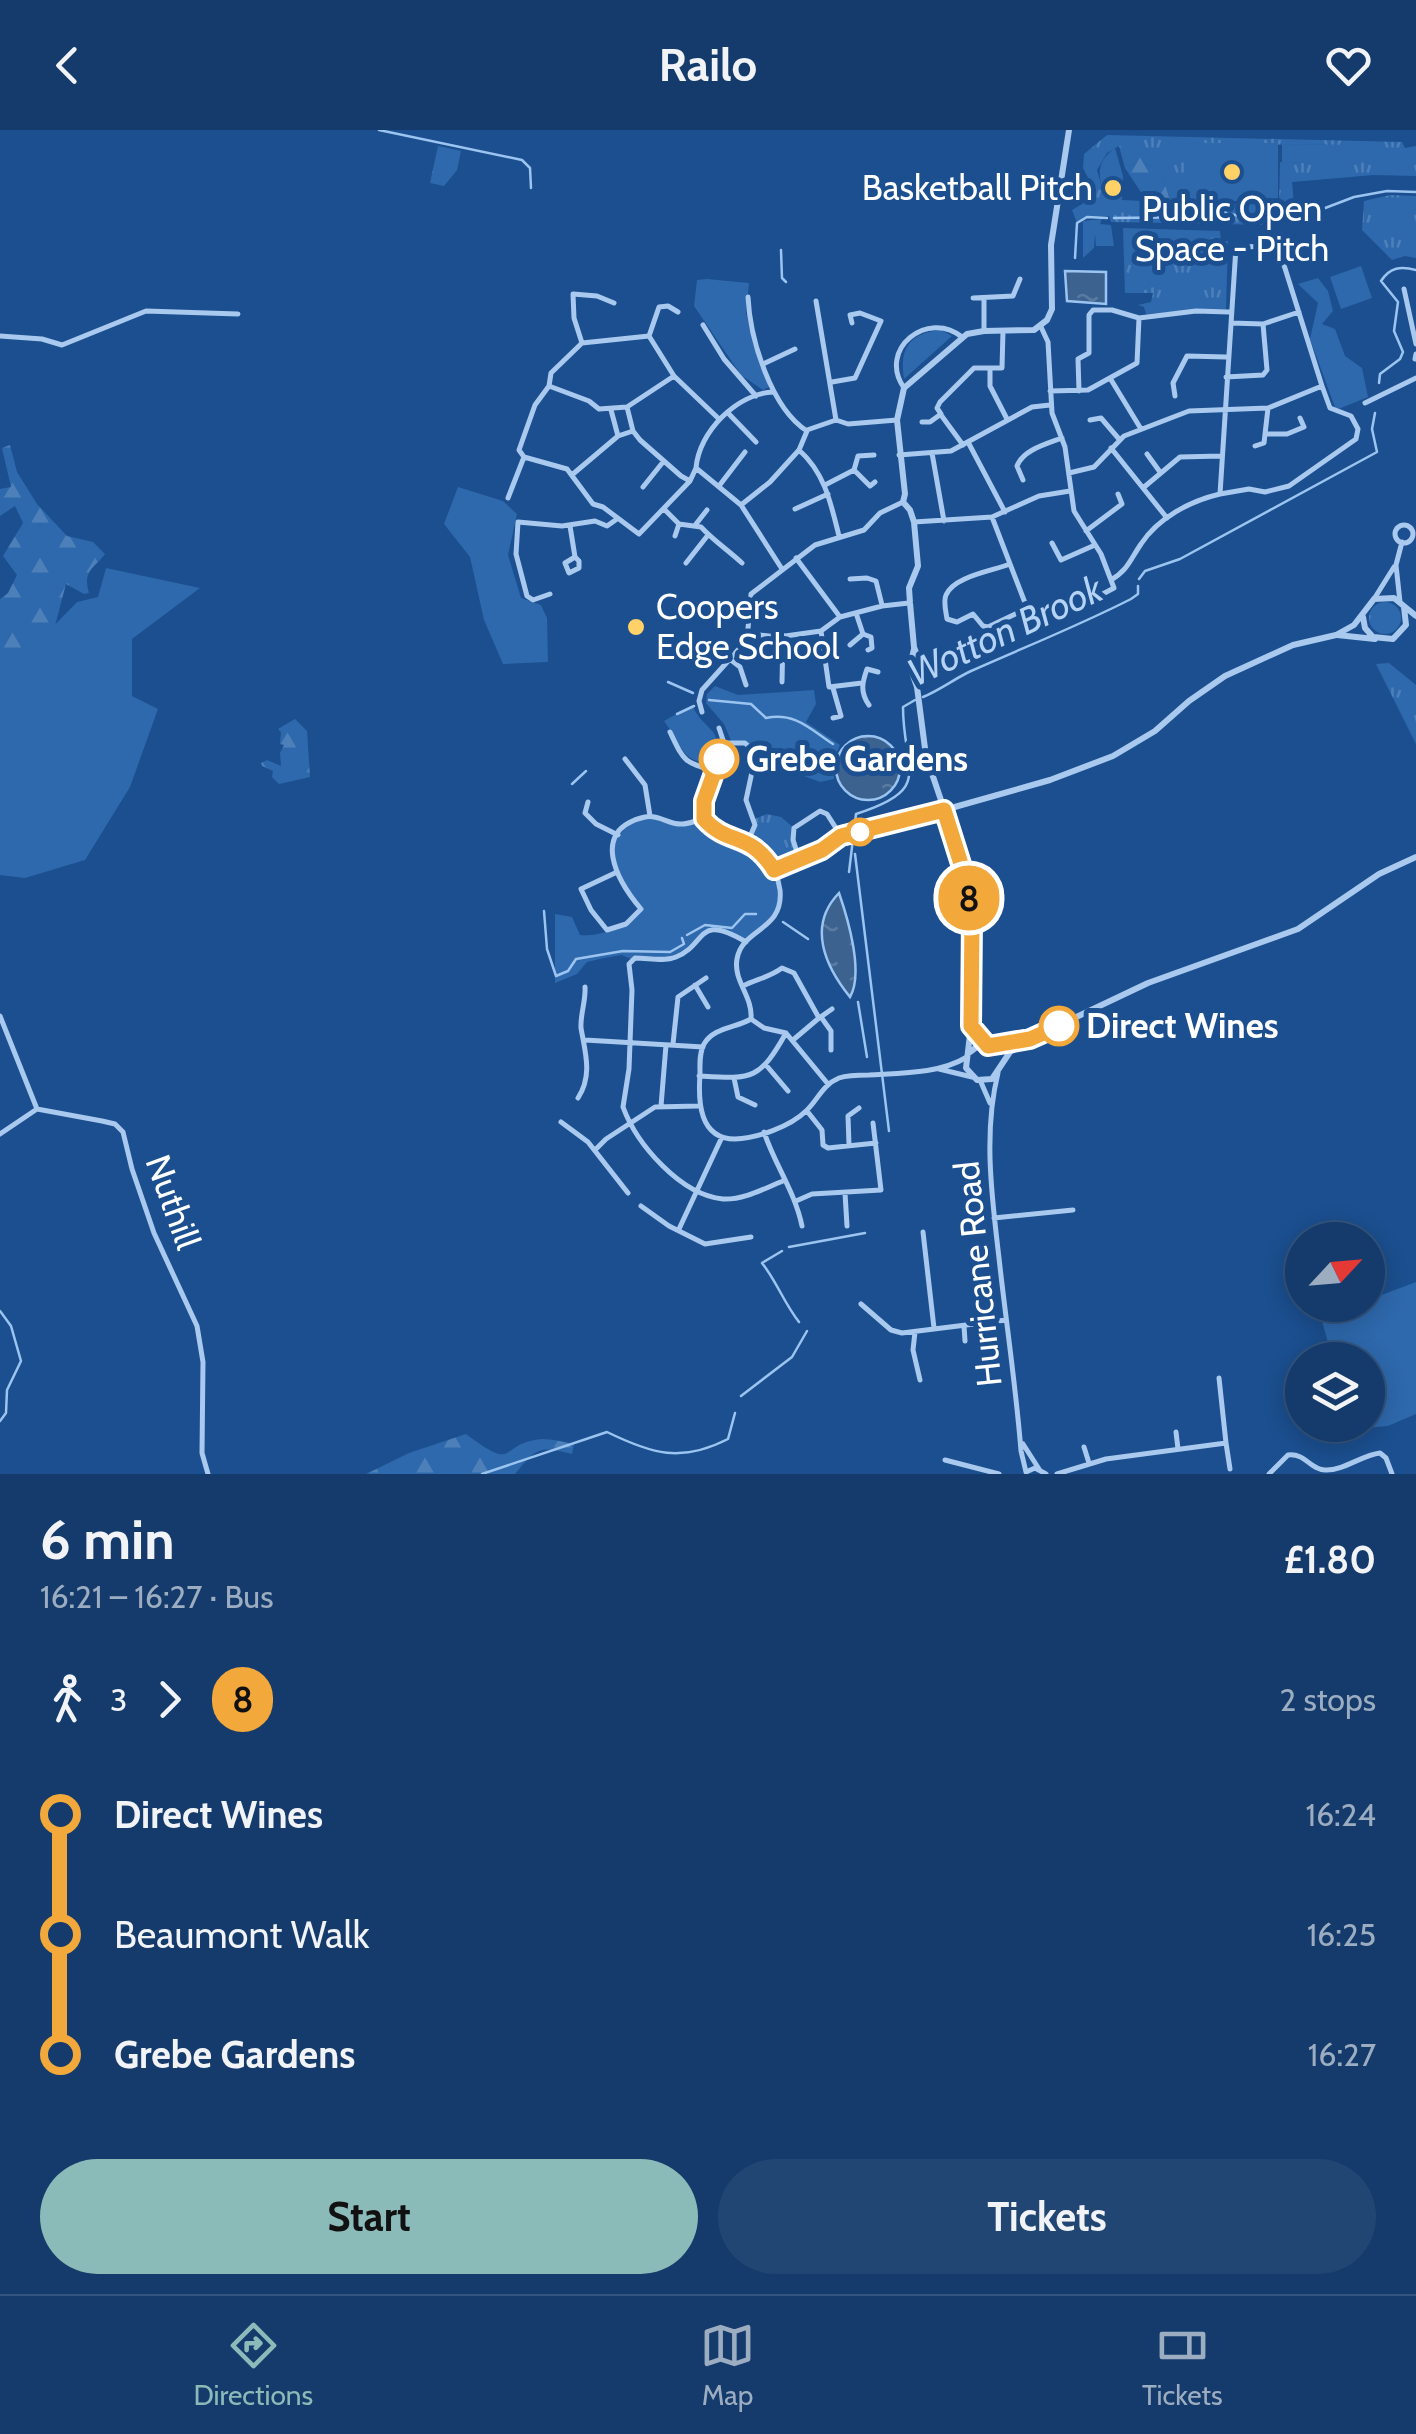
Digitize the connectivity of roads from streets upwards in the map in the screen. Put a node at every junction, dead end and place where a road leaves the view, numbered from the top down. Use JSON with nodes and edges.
{"nodes":[{"id":1,"x":1069,"y":130,"type":"edge"},
{"id":2,"x":1020,"y":279,"type":"dead end"},
{"id":3,"x":1404,"y":289,"type":"dead end"},
{"id":4,"x":748,"y":298,"type":"dead end"},
{"id":5,"x":973,"y":298,"type":"dead end"},
{"id":6,"x":984,"y":298,"type":"junction"},
{"id":7,"x":816,"y":301,"type":"dead end"},
{"id":8,"x":614,"y":303,"type":"dead end"},
{"id":9,"x":678,"y":312,"type":"dead end"},
{"id":10,"x":1230,"y":312,"type":"junction"},
{"id":11,"x":1299,"y":312,"type":"junction"},
{"id":12,"x":238,"y":314,"type":"dead end"},
{"id":13,"x":1140,"y":318,"type":"junction"},
{"id":14,"x":1231,"y":323,"type":"junction"},
{"id":15,"x":1415,"y":323,"type":"edge"},
{"id":16,"x":852,"y":324,"type":"dead end"},
{"id":17,"x":1263,"y":324,"type":"junction"},
{"id":18,"x":704,"y":325,"type":"dead end"},
{"id":19,"x":1041,"y":327,"type":"junction"},
{"id":20,"x":984,"y":330,"type":"junction"},
{"id":21,"x":1002,"y":331,"type":"junction"},
{"id":22,"x":0,"y":336,"type":"edge"},
{"id":23,"x":649,"y":336,"type":"junction"},
{"id":24,"x":962,"y":337,"type":"junction"},
{"id":25,"x":582,"y":343,"type":"junction"},
{"id":26,"x":1416,"y":344,"type":"edge"},
{"id":27,"x":795,"y":349,"type":"dead end"},
{"id":28,"x":1226,"y":357,"type":"junction"},
{"id":29,"x":763,"y":364,"type":"junction"},
{"id":30,"x":990,"y":369,"type":"junction"},
{"id":31,"x":674,"y":376,"type":"junction"},
{"id":32,"x":1226,"y":377,"type":"junction"},
{"id":33,"x":1110,"y":378,"type":"junction"},
{"id":34,"x":1416,"y":378,"type":"edge"},
{"id":35,"x":832,"y":382,"type":"junction"},
{"id":36,"x":549,"y":386,"type":"junction"},
{"id":37,"x":1322,"y":386,"type":"junction"},
{"id":38,"x":904,"y":388,"type":"junction"},
{"id":39,"x":1050,"y":391,"type":"junction"},
{"id":40,"x":1079,"y":391,"type":"junction"},
{"id":41,"x":774,"y":392,"type":"junction"},
{"id":42,"x":756,"y":396,"type":"junction"},
{"id":43,"x":1175,"y":396,"type":"dead end"},
{"id":44,"x":1365,"y":403,"type":"dead end"},
{"id":45,"x":1051,"y":405,"type":"junction"},
{"id":46,"x":627,"y":407,"type":"junction"},
{"id":47,"x":1268,"y":408,"type":"junction"},
{"id":48,"x":1223,"y":409,"type":"junction"},
{"id":49,"x":610,"y":410,"type":"junction"},
{"id":50,"x":728,"y":413,"type":"junction"},
{"id":51,"x":941,"y":414,"type":"junction"},
{"id":52,"x":1300,"y":418,"type":"dead end"},
{"id":53,"x":1007,"y":419,"type":"junction"},
{"id":54,"x":718,"y":420,"type":"junction"},
{"id":55,"x":836,"y":420,"type":"junction"},
{"id":56,"x":897,"y":420,"type":"junction"},
{"id":57,"x":1090,"y":420,"type":"dead end"},
{"id":58,"x":922,"y":422,"type":"dead end"},
{"id":59,"x":1140,"y":429,"type":"junction"},
{"id":60,"x":634,"y":430,"type":"junction"},
{"id":61,"x":807,"y":431,"type":"junction"},
{"id":62,"x":1266,"y":434,"type":"junction"},
{"id":63,"x":618,"y":436,"type":"junction"},
{"id":64,"x":1062,"y":438,"type":"junction"},
{"id":65,"x":1118,"y":439,"type":"junction"},
{"id":66,"x":1030,"y":441,"type":"dead end"},
{"id":67,"x":756,"y":442,"type":"dead end"},
{"id":68,"x":965,"y":443,"type":"junction"},
{"id":69,"x":1256,"y":446,"type":"dead end"},
{"id":70,"x":1034,"y":448,"type":"junction"},
{"id":71,"x":1111,"y":448,"type":"junction"},
{"id":72,"x":800,"y":450,"type":"junction"},
{"id":73,"x":745,"y":452,"type":"dead end"},
{"id":74,"x":932,"y":453,"type":"junction"},
{"id":75,"x":1147,"y":454,"type":"dead end"},
{"id":76,"x":874,"y":455,"type":"dead end"},
{"id":77,"x":899,"y":455,"type":"junction"},
{"id":78,"x":1221,"y":456,"type":"junction"},
{"id":79,"x":524,"y":457,"type":"junction"},
{"id":80,"x":664,"y":462,"type":"junction"},
{"id":81,"x":696,"y":468,"type":"junction"},
{"id":82,"x":854,"y":470,"type":"junction"},
{"id":83,"x":1160,"y":472,"type":"junction"},
{"id":84,"x":1069,"y":473,"type":"junction"},
{"id":85,"x":574,"y":474,"type":"junction"},
{"id":86,"x":1023,"y":480,"type":"dead end"},
{"id":87,"x":690,"y":481,"type":"junction"},
{"id":88,"x":824,"y":485,"type":"junction"},
{"id":89,"x":719,"y":486,"type":"junction"},
{"id":90,"x":871,"y":486,"type":"dead end"},
{"id":91,"x":642,"y":487,"type":"dead end"},
{"id":92,"x":1143,"y":488,"type":"junction"},
{"id":93,"x":1070,"y":492,"type":"junction"},
{"id":94,"x":828,"y":494,"type":"junction"},
{"id":95,"x":1118,"y":494,"type":"dead end"},
{"id":96,"x":1220,"y":494,"type":"junction"},
{"id":97,"x":508,"y":498,"type":"dead end"},
{"id":98,"x":903,"y":502,"type":"junction"},
{"id":99,"x":741,"y":504,"type":"junction"},
{"id":100,"x":795,"y":508,"type":"dead end"},
{"id":101,"x":665,"y":510,"type":"junction"},
{"id":102,"x":707,"y":510,"type":"dead end"},
{"id":103,"x":1005,"y":512,"type":"junction"},
{"id":104,"x":992,"y":517,"type":"junction"},
{"id":105,"x":1166,"y":518,"type":"junction"},
{"id":106,"x":617,"y":519,"type":"junction"},
{"id":107,"x":944,"y":521,"type":"junction"},
{"id":108,"x":914,"y":522,"type":"junction"},
{"id":109,"x":678,"y":524,"type":"junction"},
{"id":110,"x":696,"y":524,"type":"junction"},
{"id":111,"x":570,"y":526,"type":"junction"},
{"id":112,"x":1413,"y":527,"type":"edge"},
{"id":113,"x":1086,"y":531,"type":"junction"},
{"id":114,"x":708,"y":535,"type":"junction"},
{"id":115,"x":675,"y":536,"type":"dead end"},
{"id":116,"x":840,"y":536,"type":"junction"},
{"id":117,"x":1402,"y":542,"type":"junction"},
{"id":118,"x":1052,"y":543,"type":"dead end"},
{"id":119,"x":1094,"y":545,"type":"junction"},
{"id":120,"x":575,"y":557,"type":"dead end"},
{"id":121,"x":796,"y":558,"type":"junction"},
{"id":122,"x":686,"y":563,"type":"dead end"},
{"id":123,"x":742,"y":564,"type":"dead end"},
{"id":124,"x":1010,"y":564,"type":"junction"},
{"id":125,"x":1396,"y":565,"type":"junction"},
{"id":126,"x":782,"y":569,"type":"junction"},
{"id":127,"x":850,"y":579,"type":"dead end"},
{"id":128,"x":1111,"y":580,"type":"junction"},
{"id":129,"x":550,"y":594,"type":"dead end"},
{"id":130,"x":1374,"y":599,"type":"junction"},
{"id":131,"x":910,"y":603,"type":"junction"},
{"id":132,"x":1402,"y":604,"type":"junction"},
{"id":133,"x":882,"y":606,"type":"junction"},
{"id":134,"x":1028,"y":608,"type":"junction"},
{"id":135,"x":856,"y":613,"type":"junction"},
{"id":136,"x":1363,"y":616,"type":"junction"},
{"id":137,"x":1416,"y":616,"type":"edge"},
{"id":138,"x":840,"y":617,"type":"junction"},
{"id":139,"x":821,"y":632,"type":"junction"},
{"id":140,"x":750,"y":634,"type":"junction"},
{"id":141,"x":863,"y":634,"type":"junction"},
{"id":142,"x":1414,"y":634,"type":"edge"},
{"id":143,"x":783,"y":635,"type":"junction"},
{"id":144,"x":1336,"y":635,"type":"junction"},
{"id":145,"x":1378,"y":639,"type":"junction"},
{"id":146,"x":1392,"y":639,"type":"junction"},
{"id":147,"x":854,"y":645,"type":"dead end"},
{"id":148,"x":868,"y":650,"type":"dead end"},
{"id":149,"x":730,"y":660,"type":"junction"},
{"id":150,"x":782,"y":661,"type":"junction"},
{"id":151,"x":792,"y":662,"type":"dead end"},
{"id":152,"x":878,"y":672,"type":"dead end"},
{"id":153,"x":782,"y":682,"type":"dead end"},
{"id":154,"x":862,"y":683,"type":"junction"},
{"id":155,"x":746,"y":685,"type":"dead end"},
{"id":156,"x":833,"y":688,"type":"junction"},
{"id":157,"x":869,"y":704,"type":"dead end"},
{"id":158,"x":702,"y":712,"type":"dead end"},
{"id":159,"x":833,"y":718,"type":"dead end"},
{"id":160,"x":719,"y":728,"type":"dead end"},
{"id":161,"x":670,"y":732,"type":"dead end"},
{"id":162,"x":724,"y":743,"type":"junction"},
{"id":163,"x":636,"y":758,"type":"dead end"},
{"id":164,"x":714,"y":771,"type":"junction"},
{"id":165,"x":588,"y":802,"type":"dead end"},
{"id":166,"x":944,"y":810,"type":"junction"},
{"id":167,"x":650,"y":816,"type":"junction"},
{"id":168,"x":704,"y":819,"type":"junction"},
{"id":169,"x":618,"y":835,"type":"junction"},
{"id":170,"x":843,"y":835,"type":"junction"},
{"id":171,"x":748,"y":841,"type":"junction"},
{"id":172,"x":799,"y":858,"type":"junction"},
{"id":173,"x":1416,"y":858,"type":"edge"},
{"id":174,"x":774,"y":870,"type":"junction"},
{"id":175,"x":615,"y":873,"type":"junction"},
{"id":176,"x":746,"y":942,"type":"junction"},
{"id":177,"x":706,"y":978,"type":"dead end"},
{"id":178,"x":695,"y":985,"type":"junction"},
{"id":179,"x":743,"y":986,"type":"junction"},
{"id":180,"x":585,"y":987,"type":"dead end"},
{"id":181,"x":708,"y":1007,"type":"dead end"},
{"id":182,"x":832,"y":1009,"type":"dead end"},
{"id":183,"x":0,"y":1016,"type":"edge"},
{"id":184,"x":820,"y":1018,"type":"junction"},
{"id":185,"x":751,"y":1019,"type":"junction"},
{"id":186,"x":971,"y":1026,"type":"junction"},
{"id":187,"x":786,"y":1034,"type":"junction"},
{"id":188,"x":1030,"y":1039,"type":"junction"},
{"id":189,"x":586,"y":1040,"type":"junction"},
{"id":190,"x":793,"y":1040,"type":"junction"},
{"id":191,"x":628,"y":1042,"type":"junction"},
{"id":192,"x":669,"y":1045,"type":"junction"},
{"id":193,"x":986,"y":1045,"type":"junction"},
{"id":194,"x":702,"y":1047,"type":"junction"},
{"id":195,"x":831,"y":1050,"type":"dead end"},
{"id":196,"x":968,"y":1055,"type":"junction"},
{"id":197,"x":1002,"y":1064,"type":"junction"},
{"id":198,"x":766,"y":1065,"type":"junction"},
{"id":199,"x":936,"y":1069,"type":"junction"},
{"id":200,"x":998,"y":1073,"type":"junction"},
{"id":201,"x":700,"y":1076,"type":"junction"},
{"id":202,"x":734,"y":1078,"type":"junction"},
{"id":203,"x":977,"y":1079,"type":"junction"},
{"id":204,"x":828,"y":1084,"type":"junction"},
{"id":205,"x":788,"y":1091,"type":"dead end"},
{"id":206,"x":578,"y":1098,"type":"dead end"},
{"id":207,"x":755,"y":1105,"type":"dead end"},
{"id":208,"x":661,"y":1106,"type":"junction"},
{"id":209,"x":700,"y":1106,"type":"junction"},
{"id":210,"x":991,"y":1106,"type":"junction"},
{"id":211,"x":858,"y":1108,"type":"dead end"},
{"id":212,"x":38,"y":1109,"type":"junction"},
{"id":213,"x":806,"y":1111,"type":"junction"},
{"id":214,"x":561,"y":1122,"type":"dead end"},
{"id":215,"x":631,"y":1122,"type":"junction"},
{"id":216,"x":873,"y":1122,"type":"dead end"},
{"id":217,"x":764,"y":1132,"type":"junction"},
{"id":218,"x":0,"y":1134,"type":"edge"},
{"id":219,"x":722,"y":1137,"type":"junction"},
{"id":220,"x":876,"y":1143,"type":"junction"},
{"id":221,"x":849,"y":1145,"type":"junction"},
{"id":222,"x":596,"y":1150,"type":"junction"},
{"id":223,"x":783,"y":1181,"type":"junction"},
{"id":224,"x":697,"y":1190,"type":"junction"},
{"id":225,"x":628,"y":1193,"type":"dead end"},
{"id":226,"x":844,"y":1193,"type":"junction"},
{"id":227,"x":796,"y":1200,"type":"junction"},
{"id":228,"x":642,"y":1206,"type":"dead end"},
{"id":229,"x":1074,"y":1210,"type":"dead end"},
{"id":230,"x":994,"y":1218,"type":"junction"},
{"id":231,"x":802,"y":1226,"type":"dead end"},
{"id":232,"x":847,"y":1226,"type":"dead end"},
{"id":233,"x":678,"y":1230,"type":"junction"},
{"id":234,"x":923,"y":1232,"type":"dead end"},
{"id":235,"x":751,"y":1236,"type":"dead end"},
{"id":236,"x":862,"y":1304,"type":"dead end"},
{"id":237,"x":1006,"y":1320,"type":"junction"},
{"id":238,"x":964,"y":1326,"type":"junction"},
{"id":239,"x":934,"y":1330,"type":"junction"},
{"id":240,"x":914,"y":1332,"type":"junction"},
{"id":241,"x":965,"y":1341,"type":"dead end"},
{"id":242,"x":1219,"y":1378,"type":"dead end"},
{"id":243,"x":920,"y":1380,"type":"dead end"},
{"id":244,"x":1176,"y":1432,"type":"dead end"},
{"id":245,"x":1020,"y":1437,"type":"junction"},
{"id":246,"x":1226,"y":1442,"type":"junction"},
{"id":247,"x":1084,"y":1447,"type":"dead end"},
{"id":248,"x":1178,"y":1449,"type":"junction"},
{"id":249,"x":945,"y":1460,"type":"dead end"},
{"id":250,"x":1089,"y":1464,"type":"junction"},
{"id":251,"x":1344,"y":1465,"type":"junction"},
{"id":252,"x":1039,"y":1468,"type":"junction"},
{"id":253,"x":1230,"y":1469,"type":"dead end"},
{"id":254,"x":1322,"y":1472,"type":"edge"},
{"id":255,"x":1024,"y":1473,"type":"edge"},
{"id":256,"x":208,"y":1474,"type":"edge"},
{"id":257,"x":999,"y":1474,"type":"edge"},
{"id":258,"x":1046,"y":1474,"type":"edge"},
{"id":259,"x":1057,"y":1474,"type":"edge"},
{"id":260,"x":1269,"y":1474,"type":"edge"},
{"id":261,"x":1347,"y":1474,"type":"edge"},
{"id":262,"x":1392,"y":1474,"type":"edge"}],
"edges":[{"from":1,"to":19,"type":"street"},
{"from":2,"to":6,"type":"street"},
{"from":3,"to":15,"type":"street"},
{"from":4,"to":29,"type":"street"},
{"from":5,"to":6,"type":"street"},
{"from":6,"to":20,"type":"street"},
{"from":7,"to":35,"type":"street"},
{"from":8,"to":25,"type":"street"},
{"from":9,"to":23,"type":"street"},
{"from":10,"to":11,"type":"street"},
{"from":10,"to":13,"type":"street"},
{"from":10,"to":14,"type":"street"},
{"from":11,"to":17,"type":"street"},
{"from":11,"to":37,"type":"street"},
{"from":12,"to":22,"type":"street"},
{"from":13,"to":33,"type":"street"},
{"from":13,"to":40,"type":"street"},
{"from":14,"to":17,"type":"street"},
{"from":14,"to":28,"type":"street"},
{"from":15,"to":26,"type":"street"},
{"from":16,"to":35,"type":"street"},
{"from":17,"to":32,"type":"street"},
{"from":18,"to":42,"type":"street"},
{"from":19,"to":21,"type":"street"},
{"from":19,"to":39,"type":"street"},
{"from":20,"to":21,"type":"street"},
{"from":20,"to":24,"type":"street"},
{"from":21,"to":30,"type":"street"},
{"from":23,"to":25,"type":"street"},
{"from":23,"to":31,"type":"street"},
{"from":24,"to":38,"type":"street"},
{"from":24,"to":38,"type":"street"},
{"from":25,"to":36,"type":"street"},
{"from":27,"to":29,"type":"street"},
{"from":28,"to":32,"type":"street"},
{"from":28,"to":43,"type":"street"},
{"from":29,"to":41,"type":"street"},
{"from":30,"to":51,"type":"street"},
{"from":30,"to":53,"type":"street"},
{"from":31,"to":46,"type":"street"},
{"from":31,"to":54,"type":"street"},
{"from":32,"to":48,"type":"street"},
{"from":33,"to":40,"type":"street"},
{"from":33,"to":59,"type":"street"},
{"from":34,"to":44,"type":"street"},
{"from":35,"to":55,"type":"street"},
{"from":36,"to":49,"type":"street"},
{"from":36,"to":79,"type":"street"},
{"from":37,"to":47,"type":"street"},
{"from":37,"to":96,"type":"street"},
{"from":38,"to":56,"type":"street"},
{"from":39,"to":40,"type":"street"},
{"from":39,"to":45,"type":"street"},
{"from":41,"to":42,"type":"street"},
{"from":41,"to":61,"type":"street"},
{"from":42,"to":50,"type":"street"},
{"from":45,"to":53,"type":"street"},
{"from":45,"to":64,"type":"street"},
{"from":46,"to":49,"type":"street"},
{"from":46,"to":60,"type":"street"},
{"from":47,"to":48,"type":"street"},
{"from":47,"to":62,"type":"street"},
{"from":48,"to":59,"type":"street"},
{"from":48,"to":78,"type":"street"},
{"from":49,"to":63,"type":"street"},
{"from":50,"to":54,"type":"street"},
{"from":50,"to":67,"type":"street"},
{"from":51,"to":58,"type":"street"},
{"from":51,"to":68,"type":"street"},
{"from":52,"to":62,"type":"street"},
{"from":53,"to":68,"type":"street"},
{"from":54,"to":81,"type":"street"},
{"from":55,"to":56,"type":"street"},
{"from":55,"to":61,"type":"street"},
{"from":56,"to":77,"type":"street"},
{"from":57,"to":65,"type":"street"},
{"from":59,"to":65,"type":"street"},
{"from":60,"to":63,"type":"street"},
{"from":60,"to":80,"type":"street"},
{"from":61,"to":72,"type":"street"},
{"from":62,"to":69,"type":"street"},
{"from":63,"to":85,"type":"street"},
{"from":64,"to":70,"type":"street"},
{"from":64,"to":84,"type":"street"},
{"from":65,"to":71,"type":"street"},
{"from":66,"to":70,"type":"street"},
{"from":68,"to":74,"type":"street"},
{"from":68,"to":103,"type":"street"},
{"from":70,"to":86,"type":"street"},
{"from":71,"to":84,"type":"street"},
{"from":71,"to":92,"type":"street"},
{"from":72,"to":88,"type":"street"},
{"from":72,"to":99,"type":"street"},
{"from":73,"to":89,"type":"street"},
{"from":74,"to":77,"type":"street"},
{"from":74,"to":107,"type":"street"},
{"from":75,"to":83,"type":"street"},
{"from":76,"to":82,"type":"street"},
{"from":77,"to":98,"type":"street"},
{"from":78,"to":83,"type":"street"},
{"from":78,"to":96,"type":"street"},
{"from":79,"to":85,"type":"street"},
{"from":79,"to":97,"type":"street"},
{"from":80,"to":87,"type":"street"},
{"from":80,"to":91,"type":"street"},
{"from":81,"to":87,"type":"street"},
{"from":81,"to":89,"type":"street"},
{"from":82,"to":88,"type":"street"},
{"from":82,"to":90,"type":"street"},
{"from":83,"to":92,"type":"street"},
{"from":84,"to":93,"type":"street"},
{"from":85,"to":106,"type":"street"},
{"from":87,"to":101,"type":"street"},
{"from":88,"to":94,"type":"street"},
{"from":89,"to":99,"type":"street"},
{"from":92,"to":105,"type":"street"},
{"from":93,"to":103,"type":"street"},
{"from":93,"to":113,"type":"street"},
{"from":94,"to":100,"type":"street"},
{"from":94,"to":116,"type":"street"},
{"from":95,"to":113,"type":"street"},
{"from":96,"to":105,"type":"street"},
{"from":98,"to":108,"type":"street"},
{"from":98,"to":116,"type":"street"},
{"from":99,"to":126,"type":"street"},
{"from":101,"to":106,"type":"street"},
{"from":101,"to":109,"type":"street"},
{"from":102,"to":110,"type":"street"},
{"from":103,"to":104,"type":"street"},
{"from":104,"to":107,"type":"street"},
{"from":104,"to":124,"type":"street"},
{"from":105,"to":128,"type":"street"},
{"from":106,"to":111,"type":"street"},
{"from":107,"to":108,"type":"street"},
{"from":108,"to":131,"type":"street"},
{"from":109,"to":110,"type":"street"},
{"from":109,"to":115,"type":"street"},
{"from":110,"to":114,"type":"street"},
{"from":111,"to":120,"type":"street"},
{"from":111,"to":129,"type":"street"},
{"from":112,"to":117,"type":"street"},
{"from":112,"to":117,"type":"street"},
{"from":113,"to":119,"type":"street"},
{"from":114,"to":122,"type":"street"},
{"from":114,"to":123,"type":"street"},
{"from":116,"to":121,"type":"street"},
{"from":117,"to":125,"type":"street"},
{"from":118,"to":119,"type":"street"},
{"from":119,"to":128,"type":"street"},
{"from":121,"to":126,"type":"street"},
{"from":121,"to":138,"type":"street"},
{"from":124,"to":134,"type":"street"},
{"from":124,"to":134,"type":"street"},
{"from":125,"to":130,"type":"street"},
{"from":125,"to":132,"type":"street"},
{"from":126,"to":140,"type":"street"},
{"from":127,"to":133,"type":"street"},
{"from":128,"to":134,"type":"street"},
{"from":130,"to":132,"type":"street"},
{"from":130,"to":136,"type":"street"},
{"from":131,"to":133,"type":"street"},
{"from":131,"to":166,"type":"street"},
{"from":132,"to":137,"type":"street"},
{"from":132,"to":146,"type":"street"},
{"from":133,"to":135,"type":"street"},
{"from":135,"to":138,"type":"street"},
{"from":135,"to":141,"type":"street"},
{"from":136,"to":144,"type":"street"},
{"from":136,"to":145,"type":"street"},
{"from":138,"to":139,"type":"street"},
{"from":139,"to":143,"type":"street"},
{"from":139,"to":156,"type":"street"},
{"from":140,"to":143,"type":"street"},
{"from":140,"to":149,"type":"street"},
{"from":141,"to":147,"type":"street"},
{"from":141,"to":148,"type":"street"},
{"from":142,"to":146,"type":"street"},
{"from":143,"to":150,"type":"street"},
{"from":144,"to":145,"type":"street"},
{"from":144,"to":166,"type":"street"},
{"from":145,"to":146,"type":"street"},
{"from":149,"to":155,"type":"street"},
{"from":149,"to":158,"type":"street"},
{"from":150,"to":151,"type":"street"},
{"from":150,"to":153,"type":"street"},
{"from":152,"to":154,"type":"street"},
{"from":154,"to":156,"type":"street"},
{"from":154,"to":157,"type":"street"},
{"from":156,"to":159,"type":"street"},
{"from":160,"to":162,"type":"street"},
{"from":161,"to":164,"type":"street"},
{"from":162,"to":164,"type":"street"},
{"from":162,"to":171,"type":"street"},
{"from":163,"to":167,"type":"street"},
{"from":164,"to":168,"type":"street"},
{"from":165,"to":169,"type":"street"},
{"from":166,"to":170,"type":"street"},
{"from":166,"to":186,"type":"street"},
{"from":167,"to":168,"type":"street"},
{"from":167,"to":169,"type":"street"},
{"from":168,"to":171,"type":"street"},
{"from":169,"to":175,"type":"street"},
{"from":170,"to":172,"type":"street"},
{"from":170,"to":172,"type":"street"},
{"from":171,"to":174,"type":"street"},
{"from":172,"to":174,"type":"street"},
{"from":173,"to":188,"type":"street","name":"Hurricane Road"},
{"from":174,"to":176,"type":"street"},
{"from":175,"to":175,"type":"street"},
{"from":176,"to":179,"type":"street"},
{"from":176,"to":191,"type":"street"},
{"from":177,"to":178,"type":"street"},
{"from":178,"to":181,"type":"street"},
{"from":178,"to":192,"type":"street"},
{"from":179,"to":184,"type":"street"},
{"from":179,"to":185,"type":"street"},
{"from":180,"to":189,"type":"street"},
{"from":182,"to":184,"type":"street"},
{"from":183,"to":212,"type":"street"},
{"from":184,"to":190,"type":"street"},
{"from":184,"to":195,"type":"street"},
{"from":185,"to":187,"type":"street"},
{"from":185,"to":194,"type":"street"},
{"from":186,"to":193,"type":"street"},
{"from":186,"to":196,"type":"street"},
{"from":187,"to":190,"type":"street"},
{"from":187,"to":198,"type":"street"},
{"from":188,"to":193,"type":"street","name":"Hurricane Road"},
{"from":188,"to":197,"type":"street","name":"Hurricane Road"},
{"from":189,"to":191,"type":"street"},
{"from":189,"to":206,"type":"street"},
{"from":190,"to":204,"type":"street"},
{"from":191,"to":192,"type":"street"},
{"from":191,"to":215,"type":"street"},
{"from":192,"to":194,"type":"street"},
{"from":192,"to":208,"type":"street"},
{"from":193,"to":196,"type":"street","name":"Hurricane Road"},
{"from":193,"to":197,"type":"street"},
{"from":194,"to":201,"type":"street"},
{"from":196,"to":199,"type":"street"},
{"from":196,"to":203,"type":"street","name":"Hurricane Road"},
{"from":197,"to":200,"type":"street","name":"Hurricane Road"},
{"from":198,"to":202,"type":"street"},
{"from":198,"to":205,"type":"street"},
{"from":199,"to":203,"type":"street"},
{"from":199,"to":204,"type":"street"},
{"from":200,"to":203,"type":"street"},
{"from":200,"to":210,"type":"street","name":"Hurricane Road"},
{"from":201,"to":202,"type":"street"},
{"from":201,"to":209,"type":"street"},
{"from":202,"to":207,"type":"street"},
{"from":203,"to":210,"type":"street","name":"Hurricane Road"},
{"from":204,"to":213,"type":"street"},
{"from":208,"to":209,"type":"street"},
{"from":208,"to":215,"type":"street"},
{"from":209,"to":219,"type":"street"},
{"from":210,"to":230,"type":"street","name":"Hurricane Road"},
{"from":211,"to":221,"type":"street"},
{"from":212,"to":218,"type":"street"},
{"from":212,"to":256,"type":"street","name":"Nuthill"},
{"from":213,"to":217,"type":"street"},
{"from":213,"to":221,"type":"street"},
{"from":214,"to":222,"type":"street"},
{"from":215,"to":222,"type":"street"},
{"from":215,"to":224,"type":"street"},
{"from":216,"to":220,"type":"street"},
{"from":217,"to":219,"type":"street"},
{"from":217,"to":223,"type":"street"},
{"from":219,"to":224,"type":"street"},
{"from":220,"to":221,"type":"street"},
{"from":220,"to":226,"type":"street"},
{"from":222,"to":225,"type":"street"},
{"from":223,"to":224,"type":"street"},
{"from":223,"to":227,"type":"street"},
{"from":224,"to":233,"type":"street"},
{"from":226,"to":227,"type":"street"},
{"from":226,"to":232,"type":"street"},
{"from":227,"to":231,"type":"street"},
{"from":228,"to":233,"type":"street"},
{"from":229,"to":230,"type":"street"},
{"from":230,"to":237,"type":"street","name":"Hurricane Road"},
{"from":233,"to":235,"type":"street"},
{"from":234,"to":239,"type":"street"},
{"from":236,"to":240,"type":"street"},
{"from":237,"to":238,"type":"street"},
{"from":237,"to":245,"type":"street","name":"Hurricane Road"},
{"from":238,"to":239,"type":"street"},
{"from":238,"to":241,"type":"street"},
{"from":239,"to":240,"type":"street"},
{"from":240,"to":243,"type":"street"},
{"from":242,"to":246,"type":"street"},
{"from":244,"to":248,"type":"street"},
{"from":245,"to":252,"type":"street","name":"Hurricane Road"},
{"from":245,"to":255,"type":"street","name":"Hurricane Road"},
{"from":246,"to":248,"type":"street"},
{"from":246,"to":253,"type":"street"},
{"from":247,"to":250,"type":"street"},
{"from":248,"to":250,"type":"street"},
{"from":249,"to":257,"type":"street"},
{"from":250,"to":259,"type":"street"},
{"from":251,"to":254,"type":"street"},
{"from":251,"to":261,"type":"street"},
{"from":251,"to":262,"type":"street"},
{"from":252,"to":255,"type":"street"},
{"from":252,"to":258,"type":"street","name":"Hurricane Road"},
{"from":254,"to":260,"type":"street"}]}
